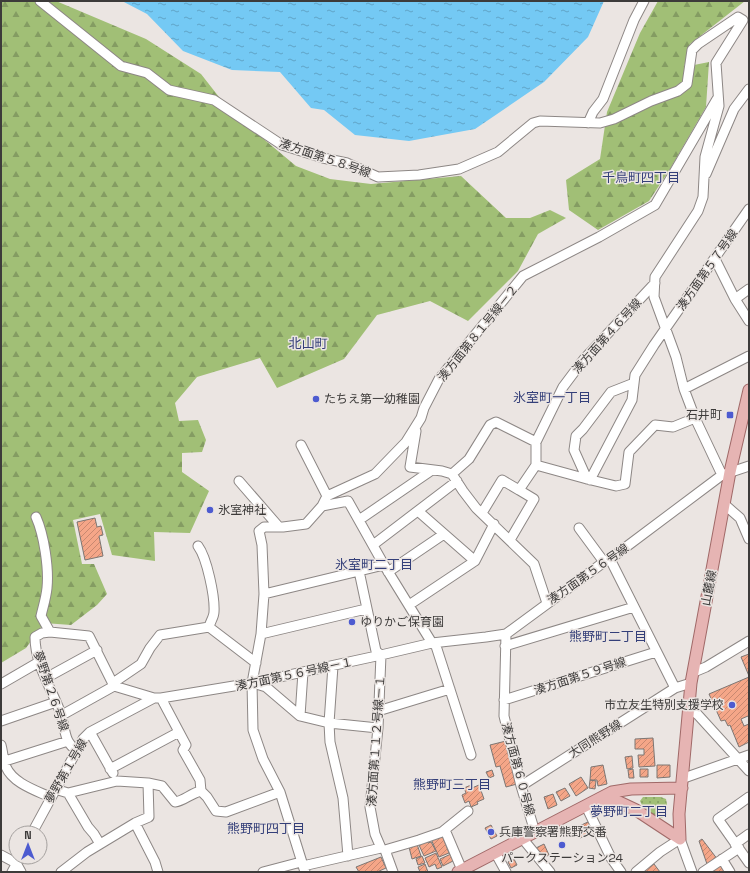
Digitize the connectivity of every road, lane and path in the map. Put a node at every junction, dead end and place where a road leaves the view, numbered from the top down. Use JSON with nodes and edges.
{"nodes":[{"id":1,"x":40,"y":1,"type":"edge"},
{"id":2,"x":644,"y":1,"type":"edge"},
{"id":3,"x":746,"y":18,"type":"edge"},
{"id":4,"x":749,"y":89,"type":"edge"},
{"id":5,"x":718,"y":97,"type":"junction"},
{"id":6,"x":588,"y":123,"type":"junction"},
{"id":7,"x":703,"y":181,"type":"junction"},
{"id":8,"x":749,"y":209,"type":"edge"},
{"id":9,"x":715,"y":259,"type":"junction"},
{"id":10,"x":655,"y":283,"type":"junction"},
{"id":11,"x":749,"y":289,"type":"edge"},
{"id":12,"x":735,"y":299,"type":"junction"},
{"id":13,"x":749,"y":321,"type":"edge"},
{"id":14,"x":665,"y":330,"type":"junction"},
{"id":15,"x":749,"y":356,"type":"edge"},
{"id":16,"x":634,"y":384,"type":"junction"},
{"id":17,"x":684,"y":389,"type":"junction"},
{"id":18,"x":749,"y":390,"type":"edge"},
{"id":19,"x":695,"y":418,"type":"junction"},
{"id":20,"x":417,"y":426,"type":"junction"},
{"id":21,"x":536,"y":442,"type":"junction"},
{"id":22,"x":301,"y":445,"type":"dead end"},
{"id":23,"x":536,"y":464,"type":"junction"},
{"id":24,"x":749,"y":466,"type":"edge"},
{"id":25,"x":432,"y":470,"type":"junction"},
{"id":26,"x":726,"y":474,"type":"junction"},
{"id":27,"x":455,"y":478,"type":"junction"},
{"id":28,"x":588,"y":480,"type":"junction"},
{"id":29,"x":239,"y":481,"type":"dead end"},
{"id":30,"x":519,"y":490,"type":"junction"},
{"id":31,"x":327,"y":496,"type":"junction"},
{"id":32,"x":724,"y":504,"type":"junction"},
{"id":33,"x":322,"y":506,"type":"junction"},
{"id":34,"x":418,"y":511,"type":"junction"},
{"id":35,"x":482,"y":513,"type":"junction"},
{"id":36,"x":36,"y":517,"type":"dead end"},
{"id":37,"x":359,"y":520,"type":"junction"},
{"id":38,"x":494,"y":524,"type":"junction"},
{"id":39,"x":279,"y":527,"type":"junction"},
{"id":40,"x":746,"y":527,"type":"edge"},
{"id":41,"x":579,"y":528,"type":"dead end"},
{"id":42,"x":444,"y":534,"type":"junction"},
{"id":43,"x":510,"y":540,"type":"junction"},
{"id":44,"x":749,"y":540,"type":"edge"},
{"id":45,"x":373,"y":545,"type":"junction"},
{"id":46,"x":198,"y":546,"type":"dead end"},
{"id":47,"x":475,"y":561,"type":"junction"},
{"id":48,"x":607,"y":561,"type":"junction"},
{"id":49,"x":386,"y":568,"type":"junction"},
{"id":50,"x":359,"y":571,"type":"junction"},
{"id":51,"x":264,"y":594,"type":"junction"},
{"id":52,"x":547,"y":603,"type":"junction"},
{"id":53,"x":409,"y":605,"type":"junction"},
{"id":54,"x":634,"y":607,"type":"junction"},
{"id":55,"x":366,"y":609,"type":"junction"},
{"id":56,"x":209,"y":627,"type":"junction"},
{"id":57,"x":46,"y":632,"type":"junction"},
{"id":58,"x":262,"y":634,"type":"junction"},
{"id":59,"x":506,"y":634,"type":"junction"},
{"id":60,"x":749,"y":641,"type":"edge"},
{"id":61,"x":432,"y":643,"type":"junction"},
{"id":62,"x":505,"y":646,"type":"junction"},
{"id":63,"x":97,"y":650,"type":"junction"},
{"id":64,"x":656,"y":652,"type":"junction"},
{"id":65,"x":381,"y":655,"type":"junction"},
{"id":66,"x":39,"y":662,"type":"junction"},
{"id":67,"x":256,"y":663,"type":"junction"},
{"id":68,"x":333,"y":666,"type":"junction"},
{"id":69,"x":303,"y":672,"type":"junction"},
{"id":70,"x":694,"y":672,"type":"junction"},
{"id":71,"x":46,"y":678,"type":"junction"},
{"id":72,"x":252,"y":683,"type":"junction"},
{"id":73,"x":1,"y":684,"type":"edge"},
{"id":74,"x":691,"y":684,"type":"junction"},
{"id":75,"x":114,"y":685,"type":"junction"},
{"id":76,"x":675,"y":688,"type":"junction"},
{"id":77,"x":450,"y":689,"type":"junction"},
{"id":78,"x":158,"y":698,"type":"junction"},
{"id":79,"x":504,"y":700,"type":"junction"},
{"id":80,"x":56,"y":702,"type":"junction"},
{"id":81,"x":690,"y":708,"type":"junction"},
{"id":82,"x":378,"y":711,"type":"junction"},
{"id":83,"x":62,"y":715,"type":"junction"},
{"id":84,"x":300,"y":716,"type":"junction"},
{"id":85,"x":1,"y":721,"type":"edge"},
{"id":86,"x":330,"y":723,"type":"junction"},
{"id":87,"x":378,"y":728,"type":"junction"},
{"id":88,"x":90,"y":732,"type":"junction"},
{"id":89,"x":179,"y":732,"type":"junction"},
{"id":90,"x":68,"y":741,"type":"junction"},
{"id":91,"x":1,"y":744,"type":"edge"},
{"id":92,"x":77,"y":750,"type":"junction"},
{"id":93,"x":471,"y":755,"type":"dead end"},
{"id":94,"x":749,"y":755,"type":"edge"},
{"id":95,"x":739,"y":759,"type":"junction"},
{"id":96,"x":4,"y":766,"type":"edge"},
{"id":97,"x":110,"y":769,"type":"junction"},
{"id":98,"x":749,"y":771,"type":"edge"},
{"id":99,"x":117,"y":781,"type":"junction"},
{"id":100,"x":148,"y":783,"type":"junction"},
{"id":101,"x":683,"y":783,"type":"junction"},
{"id":102,"x":521,"y":786,"type":"junction"},
{"id":103,"x":200,"y":791,"type":"junction"},
{"id":104,"x":280,"y":792,"type":"junction"},
{"id":105,"x":53,"y":793,"type":"junction"},
{"id":106,"x":68,"y":793,"type":"junction"},
{"id":107,"x":749,"y":797,"type":"edge"},
{"id":108,"x":590,"y":803,"type":"junction"},
{"id":109,"x":468,"y":812,"type":"dead end"},
{"id":110,"x":135,"y":823,"type":"junction"},
{"id":111,"x":36,"y":825,"type":"edge"},
{"id":112,"x":445,"y":830,"type":"junction"},
{"id":113,"x":534,"y":832,"type":"junction"},
{"id":114,"x":749,"y":834,"type":"edge"},
{"id":115,"x":522,"y":838,"type":"junction"},
{"id":116,"x":680,"y":839,"type":"junction"},
{"id":117,"x":100,"y":844,"type":"junction"},
{"id":118,"x":737,"y":846,"type":"junction"},
{"id":119,"x":383,"y":849,"type":"junction"},
{"id":120,"x":495,"y":852,"type":"junction"},
{"id":121,"x":348,"y":856,"type":"junction"},
{"id":122,"x":722,"y":860,"type":"junction"},
{"id":123,"x":749,"y":863,"type":"edge"},
{"id":124,"x":303,"y":866,"type":"edge"},
{"id":125,"x":460,"y":871,"type":"edge"},
{"id":126,"x":61,"y":872,"type":"edge"},
{"id":127,"x":158,"y":872,"type":"edge"},
{"id":128,"x":263,"y":872,"type":"edge"},
{"id":129,"x":393,"y":872,"type":"edge"},
{"id":130,"x":506,"y":872,"type":"edge"},
{"id":131,"x":550,"y":872,"type":"edge"},
{"id":132,"x":621,"y":872,"type":"edge"},
{"id":133,"x":636,"y":872,"type":"edge"},
{"id":134,"x":692,"y":872,"type":"edge"},
{"id":135,"x":703,"y":872,"type":"edge"},
{"id":136,"x":730,"y":872,"type":"edge"}],
"edges":[{"from":1,"to":6,"type":"street","name":"湊方面第５８号線"},
{"from":2,"to":6,"type":"street"},
{"from":3,"to":5,"type":"street","name":"湊方面第５８号線"},
{"from":3,"to":6,"type":"street","name":"湊方面第５８号線"},
{"from":4,"to":7,"type":"street"},
{"from":5,"to":7,"type":"street","name":"湊方面第５８号線"},
{"from":5,"to":20,"type":"street","name":"湊方面第８１号線－２"},
{"from":7,"to":10,"type":"street","name":"湊方面第５８号線"},
{"from":8,"to":9,"type":"street","name":"湊方面第５７号線"},
{"from":9,"to":12,"type":"street"},
{"from":9,"to":14,"type":"street","name":"湊方面第５７号線"},
{"from":10,"to":14,"type":"street","name":"湊方面第５８号線"},
{"from":10,"to":21,"type":"street","name":"湊方面第４６号線"},
{"from":11,"to":12,"type":"street"},
{"from":12,"to":13,"type":"street"},
{"from":14,"to":16,"type":"street","name":"湊方面第５７号線"},
{"from":14,"to":17,"type":"street","name":"湊方面第５８号線"},
{"from":15,"to":17,"type":"street"},
{"from":16,"to":28,"type":"street","name":"湊方面第５７号線"},
{"from":16,"to":28,"type":"street"},
{"from":17,"to":19,"type":"street","name":"湊方面第５８号線"},
{"from":18,"to":26,"type":"main road","name":"山麓線"},
{"from":19,"to":26,"type":"street","name":"湊方面第５８号線"},
{"from":19,"to":28,"type":"street"},
{"from":20,"to":25,"type":"street"},
{"from":20,"to":31,"type":"street","name":"湊方面第８１号線－２"},
{"from":21,"to":23,"type":"street","name":"湊方面第４６号線"},
{"from":21,"to":27,"type":"street"},
{"from":22,"to":31,"type":"street"},
{"from":23,"to":28,"type":"street"},
{"from":23,"to":30,"type":"street"},
{"from":24,"to":26,"type":"street","name":"湊方面第５６号線"},
{"from":25,"to":27,"type":"street"},
{"from":25,"to":37,"type":"street"},
{"from":26,"to":32,"type":"main road","name":"山麓線"},
{"from":26,"to":48,"type":"street","name":"湊方面第５６号線"},
{"from":27,"to":34,"type":"street"},
{"from":27,"to":35,"type":"street"},
{"from":29,"to":39,"type":"street"},
{"from":30,"to":35,"type":"street"},
{"from":30,"to":43,"type":"street"},
{"from":31,"to":33,"type":"street"},
{"from":32,"to":40,"type":"street"},
{"from":32,"to":70,"type":"main road","name":"山麓線"},
{"from":33,"to":37,"type":"street"},
{"from":33,"to":39,"type":"street"},
{"from":34,"to":42,"type":"street"},
{"from":34,"to":45,"type":"street"},
{"from":35,"to":38,"type":"street"},
{"from":36,"to":57,"type":"street"},
{"from":37,"to":45,"type":"street"},
{"from":38,"to":43,"type":"street"},
{"from":38,"to":47,"type":"street"},
{"from":39,"to":51,"type":"street"},
{"from":40,"to":44,"type":"street"},
{"from":41,"to":48,"type":"street"},
{"from":42,"to":47,"type":"street"},
{"from":42,"to":49,"type":"street"},
{"from":43,"to":52,"type":"street"},
{"from":45,"to":49,"type":"street"},
{"from":46,"to":56,"type":"street"},
{"from":47,"to":53,"type":"street"},
{"from":48,"to":52,"type":"street","name":"湊方面第５６号線"},
{"from":48,"to":54,"type":"street"},
{"from":49,"to":50,"type":"street"},
{"from":49,"to":53,"type":"street"},
{"from":50,"to":51,"type":"street"},
{"from":50,"to":55,"type":"street"},
{"from":51,"to":58,"type":"street"},
{"from":52,"to":59,"type":"street","name":"湊方面第５６号線"},
{"from":53,"to":61,"type":"street"},
{"from":54,"to":62,"type":"street"},
{"from":54,"to":64,"type":"street"},
{"from":55,"to":58,"type":"street"},
{"from":55,"to":65,"type":"street"},
{"from":56,"to":67,"type":"street"},
{"from":56,"to":75,"type":"street"},
{"from":57,"to":63,"type":"street"},
{"from":57,"to":66,"type":"street","name":"夢野第２６号線"},
{"from":58,"to":67,"type":"street"},
{"from":59,"to":61,"type":"street","name":"湊方面第５６号線"},
{"from":59,"to":62,"type":"street","name":"湊方面第６０号線"},
{"from":60,"to":70,"type":"street"},
{"from":61,"to":65,"type":"street","name":"湊方面第５６号線－１"},
{"from":61,"to":77,"type":"street"},
{"from":62,"to":79,"type":"street","name":"湊方面第６０号線"},
{"from":63,"to":71,"type":"street"},
{"from":63,"to":75,"type":"street"},
{"from":64,"to":76,"type":"street"},
{"from":64,"to":79,"type":"street","name":"湊方面第５９号線"},
{"from":65,"to":68,"type":"street","name":"湊方面第５６号線－１"},
{"from":65,"to":82,"type":"street","name":"湊方面第１１２号線－１"},
{"from":66,"to":71,"type":"street","name":"夢野第２６号線"},
{"from":66,"to":73,"type":"street"},
{"from":67,"to":72,"type":"street"},
{"from":68,"to":69,"type":"street","name":"湊方面第５６号線－１"},
{"from":68,"to":86,"type":"street"},
{"from":69,"to":72,"type":"street","name":"湊方面第５６号線－１"},
{"from":69,"to":84,"type":"street"},
{"from":70,"to":74,"type":"main road","name":"山麓線"},
{"from":71,"to":80,"type":"street","name":"夢野第２６号線"},
{"from":72,"to":78,"type":"street","name":"湊方面第５６号線－１"},
{"from":72,"to":84,"type":"street"},
{"from":72,"to":104,"type":"street"},
{"from":74,"to":76,"type":"street","name":"大同熊野線"},
{"from":74,"to":81,"type":"main road","name":"山麓線"},
{"from":75,"to":78,"type":"street"},
{"from":75,"to":83,"type":"street"},
{"from":76,"to":102,"type":"street","name":"大同熊野線"},
{"from":77,"to":82,"type":"street"},
{"from":77,"to":93,"type":"street"},
{"from":78,"to":88,"type":"street","name":"夢野第１号線"},
{"from":78,"to":89,"type":"street"},
{"from":79,"to":102,"type":"street","name":"湊方面第６０号線"},
{"from":80,"to":83,"type":"street","name":"夢野第２６号線"},
{"from":80,"to":85,"type":"street"},
{"from":81,"to":95,"type":"street"},
{"from":81,"to":101,"type":"main road","name":"山麓線"},
{"from":82,"to":87,"type":"street","name":"湊方面第１１２号線－１"},
{"from":83,"to":90,"type":"street","name":"夢野第２６号線"},
{"from":84,"to":86,"type":"street"},
{"from":86,"to":87,"type":"street"},
{"from":86,"to":121,"type":"street"},
{"from":87,"to":119,"type":"street","name":"湊方面第１１２号線－１"},
{"from":88,"to":92,"type":"street","name":"夢野第１号線"},
{"from":88,"to":97,"type":"street"},
{"from":89,"to":97,"type":"street"},
{"from":89,"to":103,"type":"street"},
{"from":90,"to":92,"type":"street","name":"夢野第２６号線"},
{"from":90,"to":96,"type":"street"},
{"from":91,"to":96,"type":"street"},
{"from":92,"to":105,"type":"street","name":"夢野第１号線"},
{"from":94,"to":95,"type":"street"},
{"from":95,"to":98,"type":"street"},
{"from":95,"to":101,"type":"street"},
{"from":96,"to":105,"type":"street"},
{"from":97,"to":99,"type":"street"},
{"from":99,"to":100,"type":"street"},
{"from":99,"to":106,"type":"street"},
{"from":100,"to":103,"type":"street"},
{"from":100,"to":110,"type":"street"},
{"from":101,"to":108,"type":"main road"},
{"from":101,"to":116,"type":"main road","name":"山麓線"},
{"from":102,"to":113,"type":"street","name":"湊方面第６０号線"},
{"from":103,"to":104,"type":"street"},
{"from":104,"to":124,"type":"street"},
{"from":105,"to":106,"type":"street"},
{"from":105,"to":111,"type":"street","name":"夢野第１号線"},
{"from":106,"to":117,"type":"street"},
{"from":107,"to":118,"type":"street"},
{"from":108,"to":113,"type":"main road"},
{"from":108,"to":116,"type":"main road"},
{"from":108,"to":132,"type":"street"},
{"from":109,"to":112,"type":"street"},
{"from":110,"to":117,"type":"street"},
{"from":110,"to":127,"type":"street"},
{"from":112,"to":119,"type":"street"},
{"from":112,"to":125,"type":"street"},
{"from":113,"to":115,"type":"main road"},
{"from":114,"to":118,"type":"street"},
{"from":115,"to":120,"type":"main road"},
{"from":115,"to":131,"type":"street"},
{"from":116,"to":133,"type":"street"},
{"from":116,"to":134,"type":"street"},
{"from":117,"to":126,"type":"street"},
{"from":118,"to":122,"type":"street"},
{"from":118,"to":123,"type":"street"},
{"from":119,"to":121,"type":"street"},
{"from":119,"to":129,"type":"street","name":"湊方面第１１２号線－１"},
{"from":120,"to":125,"type":"main road"},
{"from":120,"to":130,"type":"street"},
{"from":121,"to":124,"type":"street"},
{"from":122,"to":135,"type":"street"},
{"from":122,"to":136,"type":"street"},
{"from":124,"to":128,"type":"street"}]}
